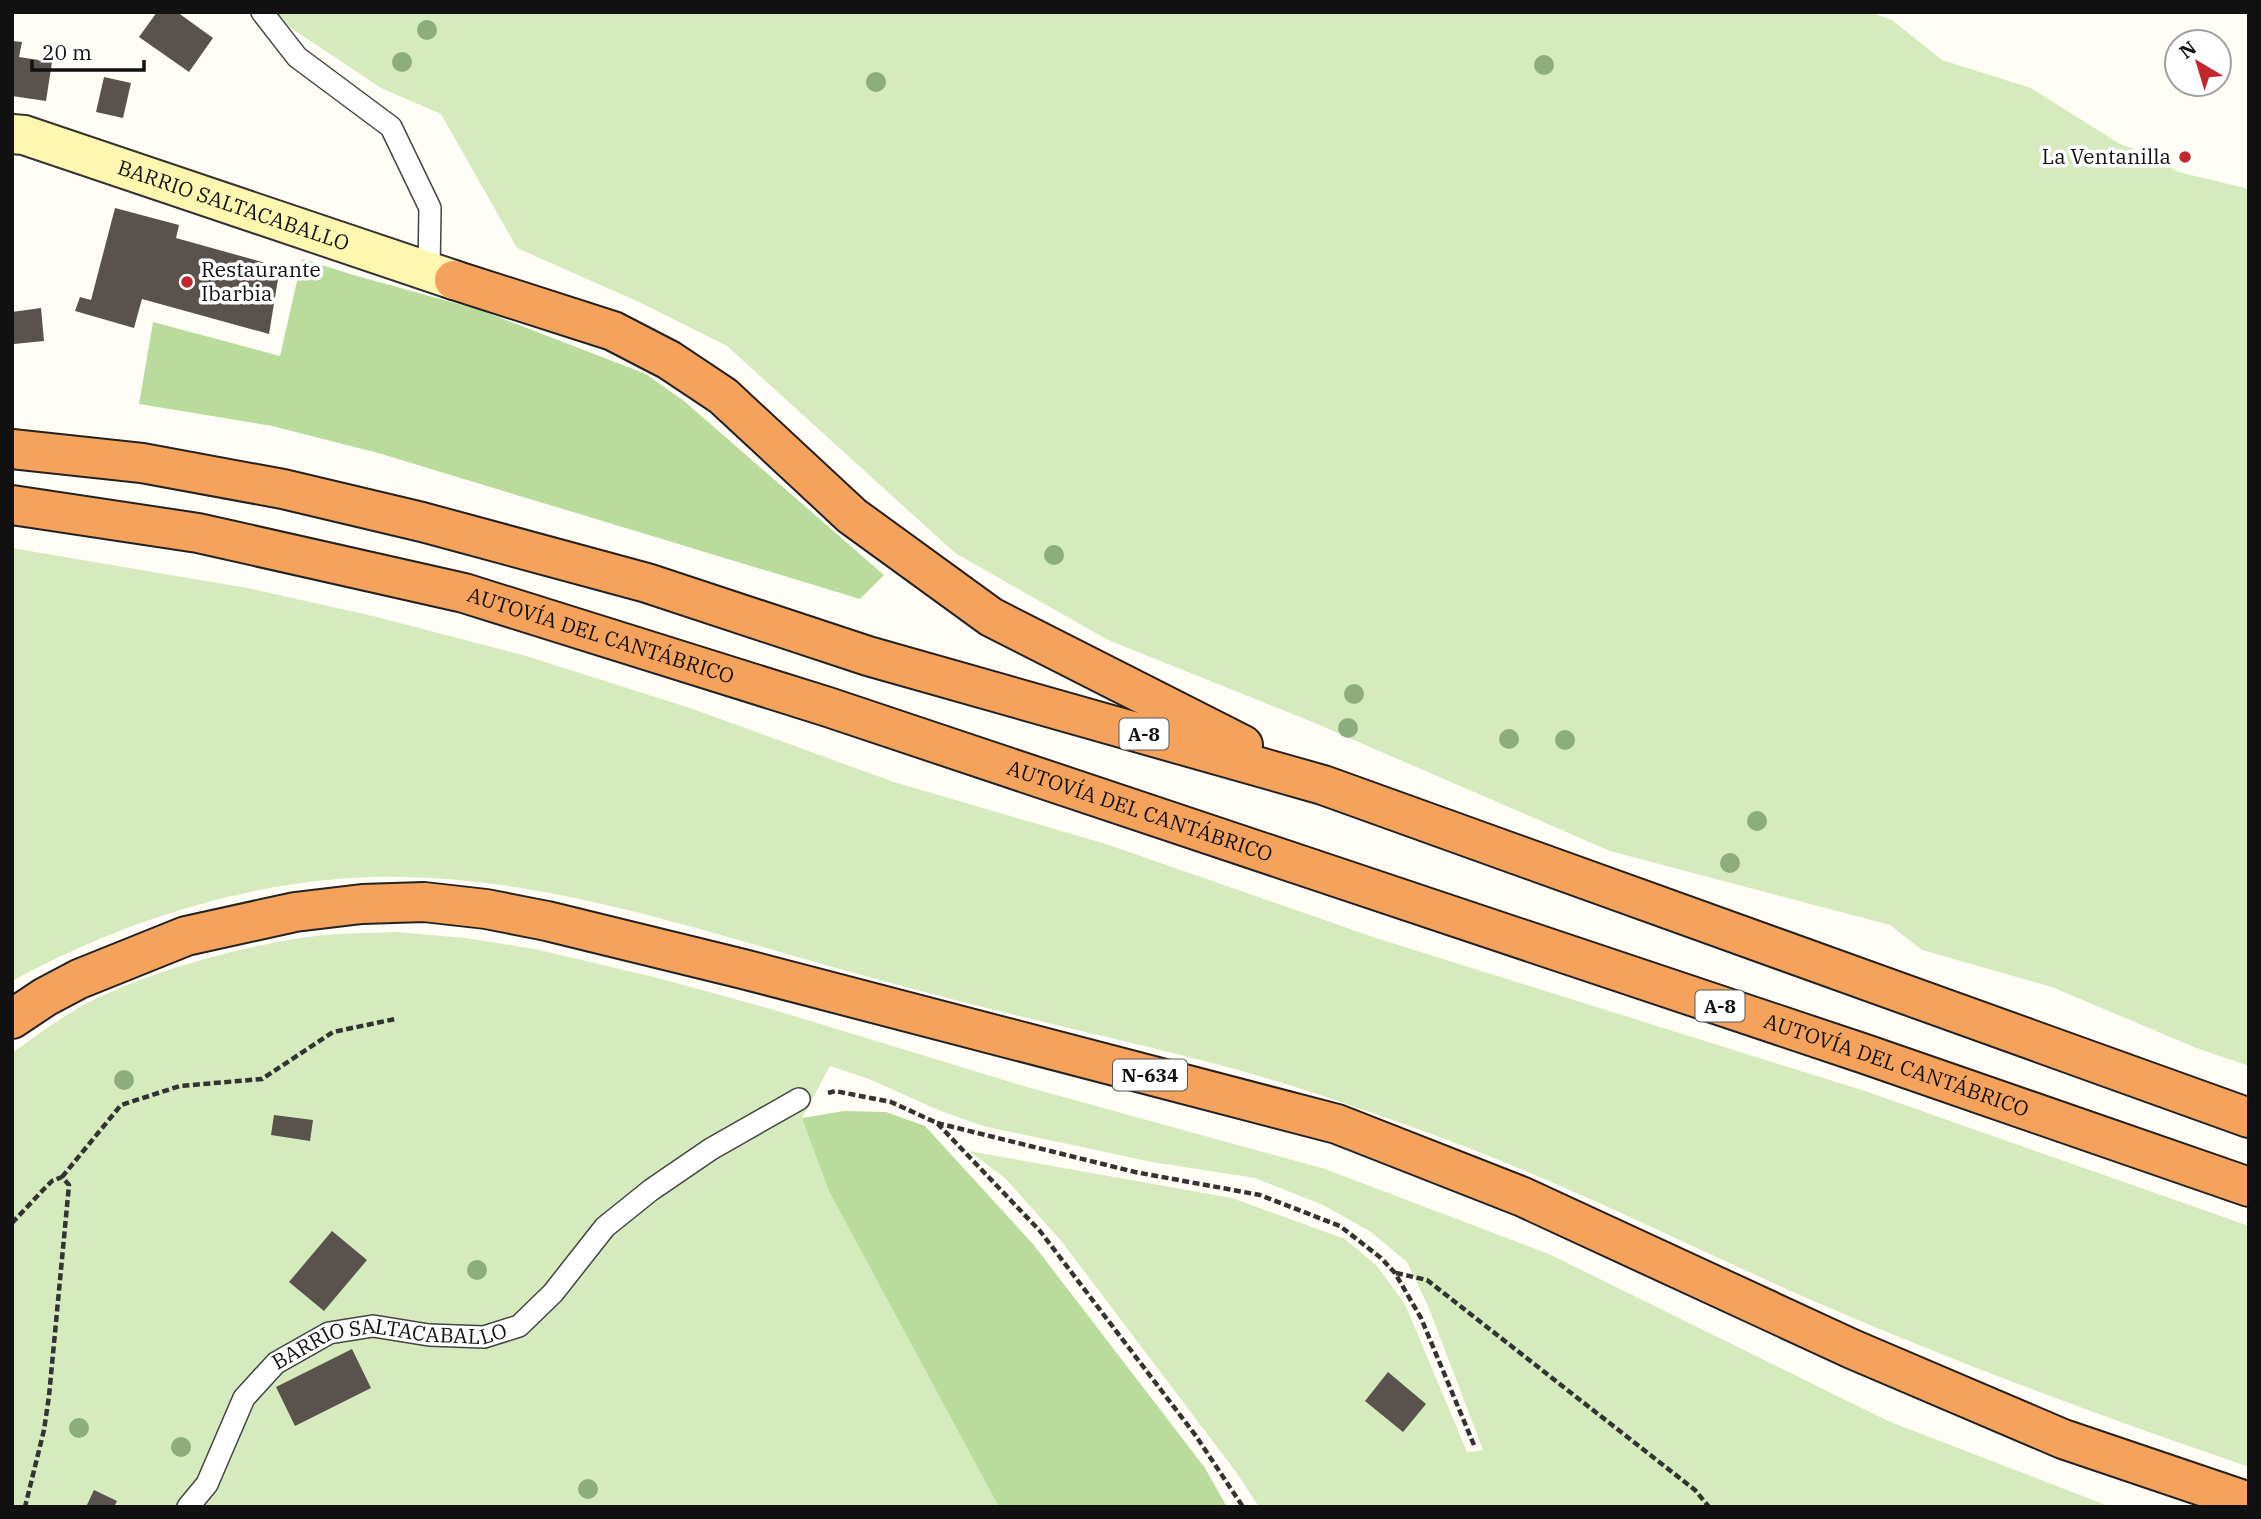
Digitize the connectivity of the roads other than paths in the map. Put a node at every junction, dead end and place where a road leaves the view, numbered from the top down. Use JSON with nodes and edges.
{"nodes":[{"id":1,"x":262,"y":12,"type":"edge"},
{"id":2,"x":12,"y":134,"type":"edge"},
{"id":3,"x":441,"y":275,"type":"junction"},
{"id":4,"x":12,"y":449,"type":"edge"},
{"id":5,"x":12,"y":505,"type":"edge"},
{"id":6,"x":1323,"y":785,"type":"junction"},
{"id":7,"x":12,"y":1019,"type":"edge"},
{"id":8,"x":799,"y":1099,"type":"road end"},
{"id":9,"x":2249,"y":1118,"type":"edge"},
{"id":10,"x":2249,"y":1187,"type":"edge"},
{"id":11,"x":2249,"y":1502,"type":"edge"},
{"id":12,"x":187,"y":1507,"type":"edge"}],
"edges":[{"from":1,"to":3,"type":"lane"},
{"from":2,"to":3,"type":"street","name":"BARRIO SALTACABALLO"},
{"from":3,"to":6,"type":"highway"},
{"from":4,"to":6,"type":"highway","number":"A-8"},
{"from":5,"to":10,"type":"highway","name":"AUTOVÍA DEL CANTÁBRICO","number":"A-8"},
{"from":6,"to":9,"type":"highway","number":"A-8"},
{"from":7,"to":11,"type":"highway","number":"N-634"},
{"from":8,"to":12,"type":"lane","name":"BARRIO SALTACABALLO"}]}
